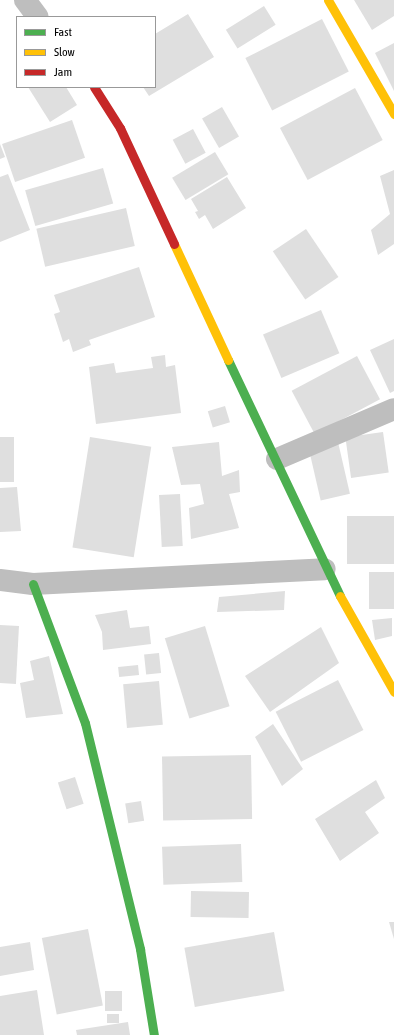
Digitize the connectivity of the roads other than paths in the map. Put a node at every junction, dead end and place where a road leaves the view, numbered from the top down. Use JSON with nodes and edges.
{"nodes":[{"id":1,"x":25,"y":0,"type":"edge"},
{"id":2,"x":328,"y":0,"type":"edge"},
{"id":3,"x":37,"y":16,"type":"edge"},
{"id":4,"x":95,"y":88,"type":"edge"},
{"id":5,"x":394,"y":114,"type":"edge"},
{"id":6,"x":394,"y":409,"type":"edge"},
{"id":7,"x":277,"y":459,"type":"junction"},
{"id":8,"x":325,"y":569,"type":"junction"},
{"id":9,"x":0,"y":580,"type":"edge"},
{"id":10,"x":32,"y":584,"type":"junction"},
{"id":11,"x":394,"y":692,"type":"edge"},
{"id":12,"x":154,"y":1035,"type":"edge"}],
"edges":[{"from":1,"to":3,"type":"street"},
{"from":2,"to":5,"type":"street"},
{"from":4,"to":7,"type":"street"},
{"from":6,"to":7,"type":"street"},
{"from":7,"to":8,"type":"street"},
{"from":8,"to":10,"type":"street"},
{"from":8,"to":11,"type":"street"},
{"from":9,"to":10,"type":"street"},
{"from":10,"to":12,"type":"street"}]}
